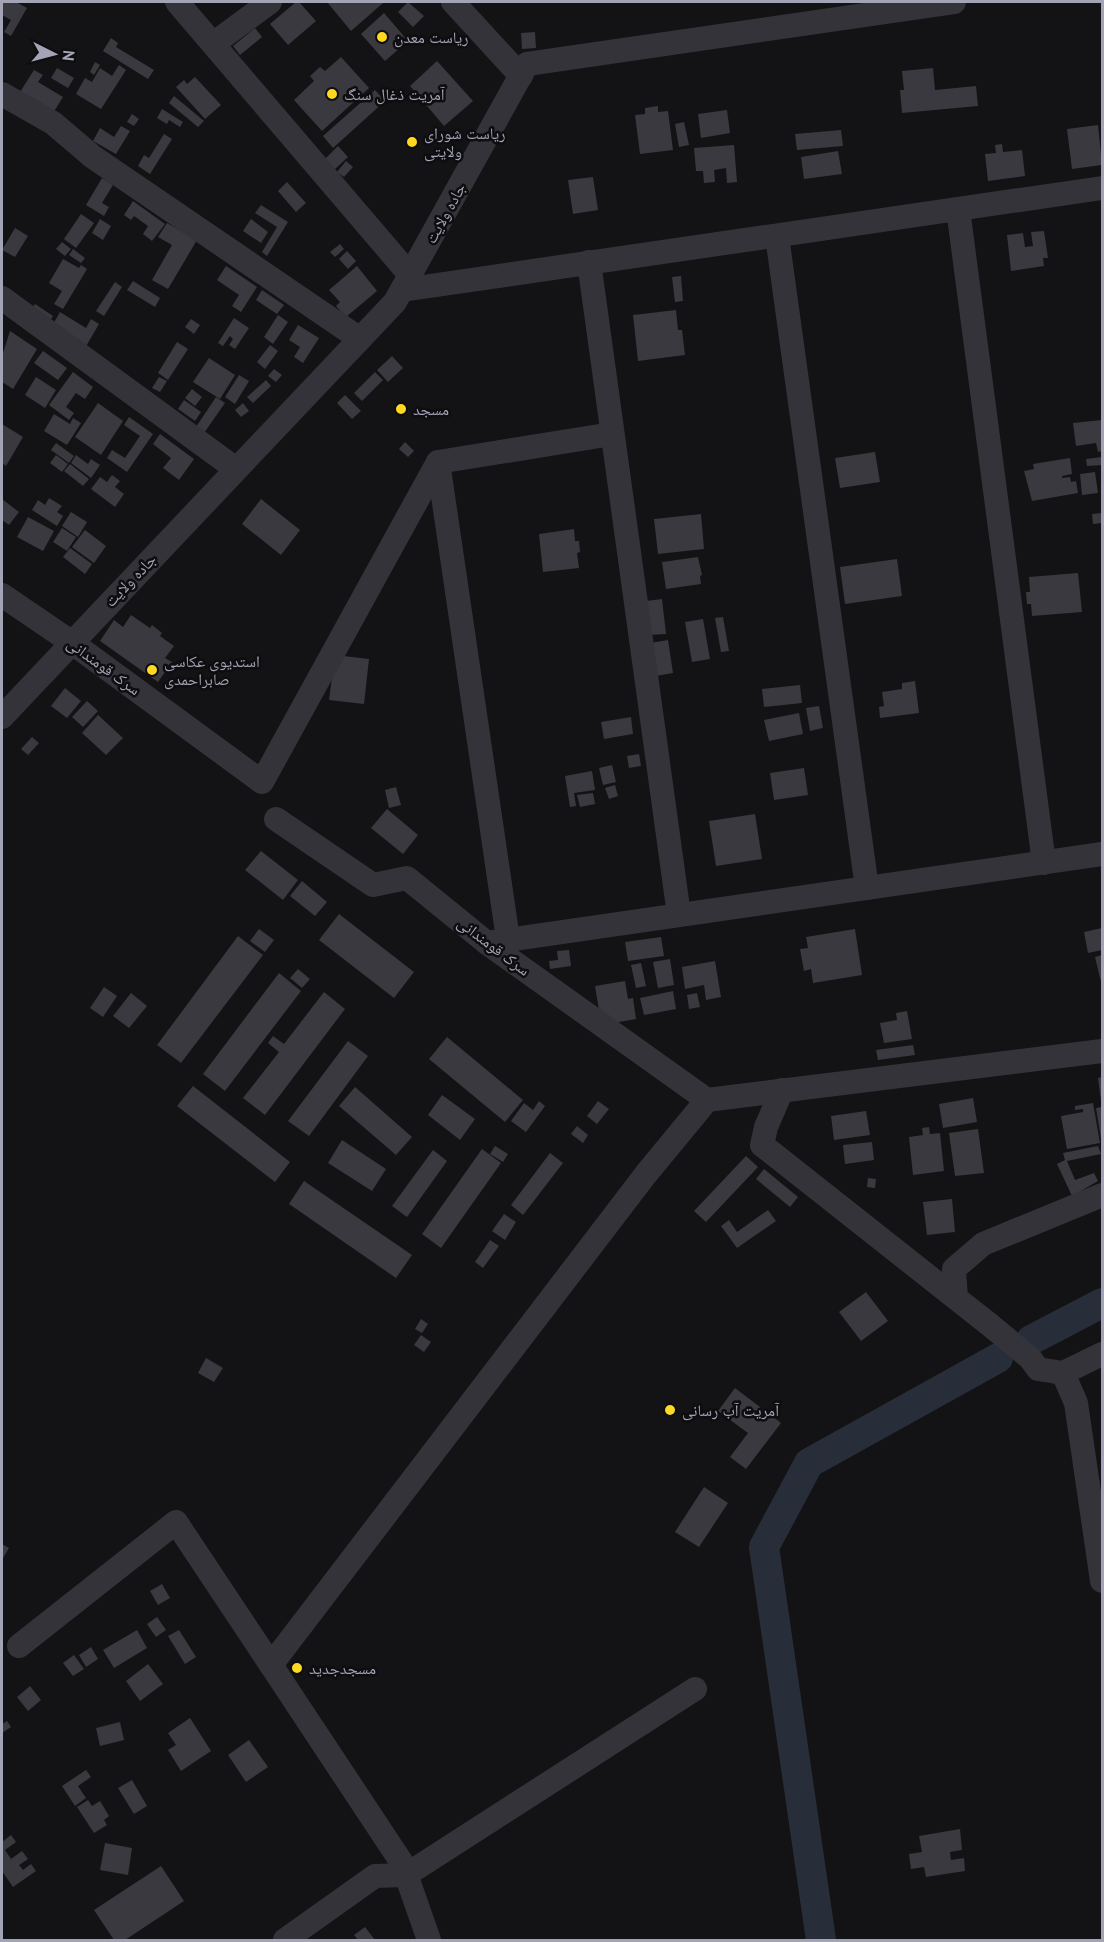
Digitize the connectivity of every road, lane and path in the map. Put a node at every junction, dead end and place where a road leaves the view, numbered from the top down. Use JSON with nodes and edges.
{"nodes":[{"id":1,"x":177,"y":2,"type":"edge"},
{"id":2,"x":270,"y":2,"type":"edge"},
{"id":3,"x":453,"y":2,"type":"edge"},
{"id":4,"x":954,"y":2,"type":"edge"},
{"id":5,"x":924,"y":4,"type":"edge"},
{"id":6,"x":213,"y":44,"type":"junction"},
{"id":7,"x":520,"y":76,"type":"junction"},
{"id":8,"x":2,"y":94,"type":"edge"},
{"id":9,"x":1102,"y":188,"type":"edge"},
{"id":10,"x":958,"y":209,"type":"junction"},
{"id":11,"x":777,"y":236,"type":"junction"},
{"id":12,"x":589,"y":262,"type":"junction"},
{"id":13,"x":406,"y":283,"type":"junction"},
{"id":14,"x":2,"y":298,"type":"edge"},
{"id":15,"x":360,"y":339,"type":"junction"},
{"id":16,"x":612,"y":434,"type":"junction"},
{"id":17,"x":438,"y":462,"type":"junction"},
{"id":18,"x":236,"y":469,"type":"junction"},
{"id":19,"x":2,"y":595,"type":"edge"},
{"id":20,"x":71,"y":642,"type":"junction"},
{"id":21,"x":2,"y":717,"type":"edge"},
{"id":22,"x":276,"y":819,"type":"dead end"},
{"id":23,"x":1102,"y":854,"type":"edge"},
{"id":24,"x":1044,"y":863,"type":"junction"},
{"id":25,"x":867,"y":888,"type":"junction"},
{"id":26,"x":679,"y":915,"type":"junction"},
{"id":27,"x":498,"y":941,"type":"junction"},
{"id":28,"x":1102,"y":1051,"type":"edge"},
{"id":29,"x":782,"y":1090,"type":"junction"},
{"id":30,"x":707,"y":1100,"type":"junction"},
{"id":31,"x":1102,"y":1195,"type":"edge"},
{"id":32,"x":956,"y":1298,"type":"junction"},
{"id":33,"x":1102,"y":1354,"type":"edge"},
{"id":34,"x":1063,"y":1373,"type":"junction"},
{"id":35,"x":1102,"y":1581,"type":"edge"},
{"id":36,"x":19,"y":1646,"type":"dead end"},
{"id":37,"x":271,"y":1665,"type":"junction"},
{"id":38,"x":694,"y":1689,"type":"dead end"},
{"id":39,"x":406,"y":1875,"type":"junction"},
{"id":40,"x":285,"y":1941,"type":"edge"},
{"id":41,"x":429,"y":1941,"type":"edge"}],
"edges":[{"from":1,"to":6,"type":"street"},
{"from":2,"to":6,"type":"street"},
{"from":3,"to":7,"type":"street"},
{"from":4,"to":5,"type":"street","name":"جاده ولایت"},
{"from":5,"to":7,"type":"street","name":"جاده ولایت"},
{"from":6,"to":13,"type":"street"},
{"from":7,"to":13,"type":"street","name":"جاده ولایت"},
{"from":8,"to":15,"type":"street"},
{"from":9,"to":10,"type":"street"},
{"from":10,"to":11,"type":"street"},
{"from":10,"to":24,"type":"street"},
{"from":11,"to":12,"type":"street"},
{"from":11,"to":25,"type":"street"},
{"from":12,"to":13,"type":"street"},
{"from":12,"to":16,"type":"street"},
{"from":13,"to":15,"type":"street","name":"جاده ولایت"},
{"from":14,"to":18,"type":"street"},
{"from":15,"to":18,"type":"street","name":"جاده ولایت"},
{"from":16,"to":17,"type":"street"},
{"from":16,"to":26,"type":"street"},
{"from":17,"to":20,"type":"street","name":"سرک قومندانی"},
{"from":17,"to":27,"type":"street"},
{"from":18,"to":20,"type":"street","name":"جاده ولایت"},
{"from":19,"to":20,"type":"street","name":"سرک قومندانی"},
{"from":20,"to":21,"type":"street","name":"جاده ولایت"},
{"from":22,"to":27,"type":"street","name":"سرک قومندانی"},
{"from":23,"to":24,"type":"street"},
{"from":24,"to":25,"type":"street"},
{"from":25,"to":26,"type":"street"},
{"from":26,"to":27,"type":"street"},
{"from":27,"to":30,"type":"street","name":"سرک قومندانی"},
{"from":28,"to":29,"type":"street"},
{"from":29,"to":30,"type":"street"},
{"from":29,"to":32,"type":"street"},
{"from":30,"to":37,"type":"street"},
{"from":31,"to":32,"type":"street"},
{"from":32,"to":34,"type":"street"},
{"from":33,"to":34,"type":"street"},
{"from":34,"to":35,"type":"street"},
{"from":36,"to":37,"type":"street"},
{"from":37,"to":39,"type":"street"},
{"from":38,"to":39,"type":"street"},
{"from":39,"to":40,"type":"street"},
{"from":39,"to":41,"type":"street"}]}
